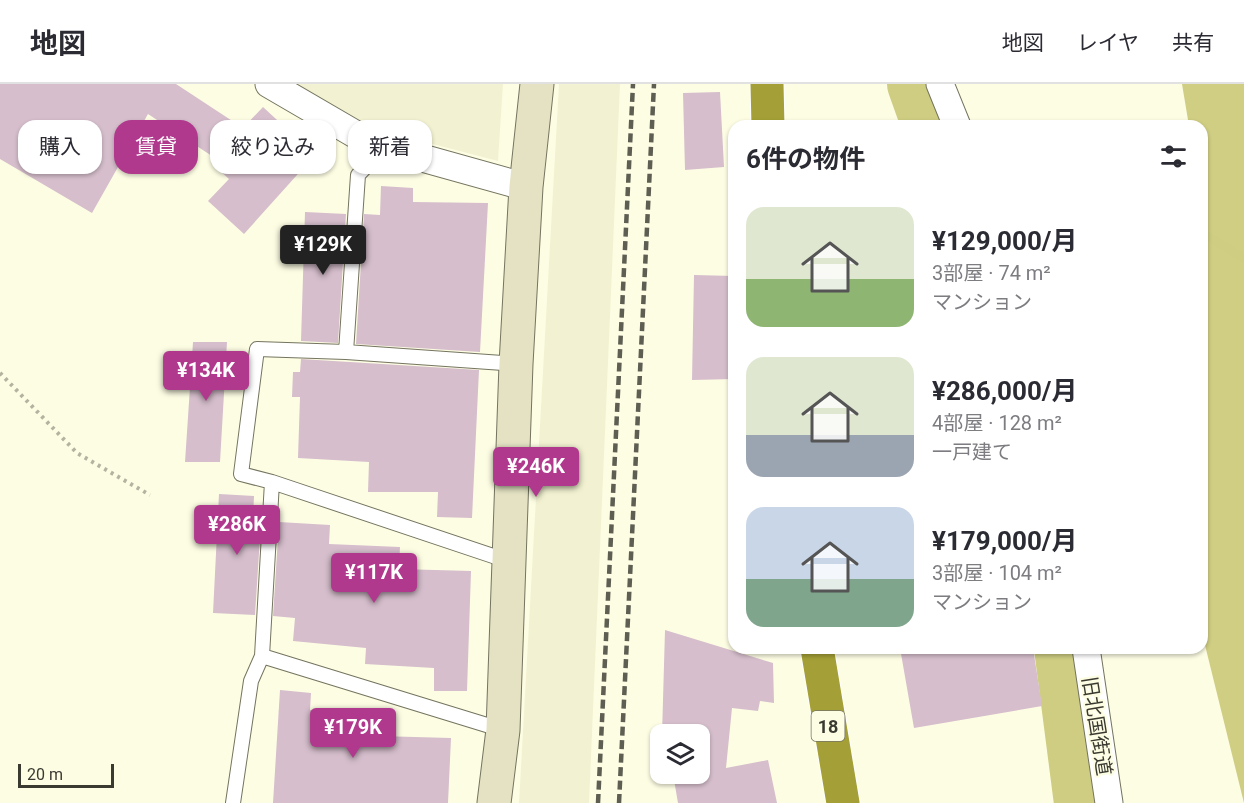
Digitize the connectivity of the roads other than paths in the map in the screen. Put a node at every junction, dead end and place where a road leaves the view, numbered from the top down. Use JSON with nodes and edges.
{"nodes":[{"id":1,"x":269,"y":84,"type":"edge"},
{"id":2,"x":537,"y":84,"type":"edge"},
{"id":3,"x":767,"y":84,"type":"edge"},
{"id":4,"x":940,"y":84,"type":"edge"},
{"id":5,"x":768,"y":120,"type":"edge"},
{"id":6,"x":955,"y":120,"type":"edge"},
{"id":7,"x":348,"y":130,"type":"edge"},
{"id":8,"x":432,"y":160,"type":"edge"},
{"id":9,"x":359,"y":174,"type":"edge"},
{"id":10,"x":526,"y":187,"type":"junction"},
{"id":11,"x":346,"y":352,"type":"junction"},
{"id":12,"x":516,"y":364,"type":"junction"},
{"id":13,"x":272,"y":482,"type":"junction"},
{"id":14,"x":508,"y":561,"type":"junction"},
{"id":15,"x":818,"y":654,"type":"edge"},
{"id":16,"x":1087,"y":654,"type":"edge"},
{"id":17,"x":262,"y":656,"type":"junction"},
{"id":18,"x":503,"y":730,"type":"junction"},
{"id":19,"x":233,"y":803,"type":"edge"},
{"id":20,"x":494,"y":803,"type":"edge"},
{"id":21,"x":843,"y":803,"type":"edge"},
{"id":22,"x":1109,"y":803,"type":"edge"}],
"edges":[{"from":1,"to":7,"type":"street"},
{"from":2,"to":10,"type":"street"},
{"from":3,"to":5,"type":"highway"},
{"from":4,"to":6,"type":"street"},
{"from":8,"to":10,"type":"street"},
{"from":9,"to":11,"type":"lane"},
{"from":10,"to":12,"type":"street"},
{"from":11,"to":12,"type":"lane"},
{"from":11,"to":13,"type":"lane"},
{"from":12,"to":14,"type":"street"},
{"from":13,"to":14,"type":"lane"},
{"from":13,"to":17,"type":"lane"},
{"from":14,"to":18,"type":"street"},
{"from":15,"to":21,"type":"highway","number":"18"},
{"from":16,"to":22,"type":"street","name":"旧北国街道"},
{"from":17,"to":18,"type":"lane"},
{"from":17,"to":19,"type":"lane"},
{"from":18,"to":20,"type":"street"}]}
